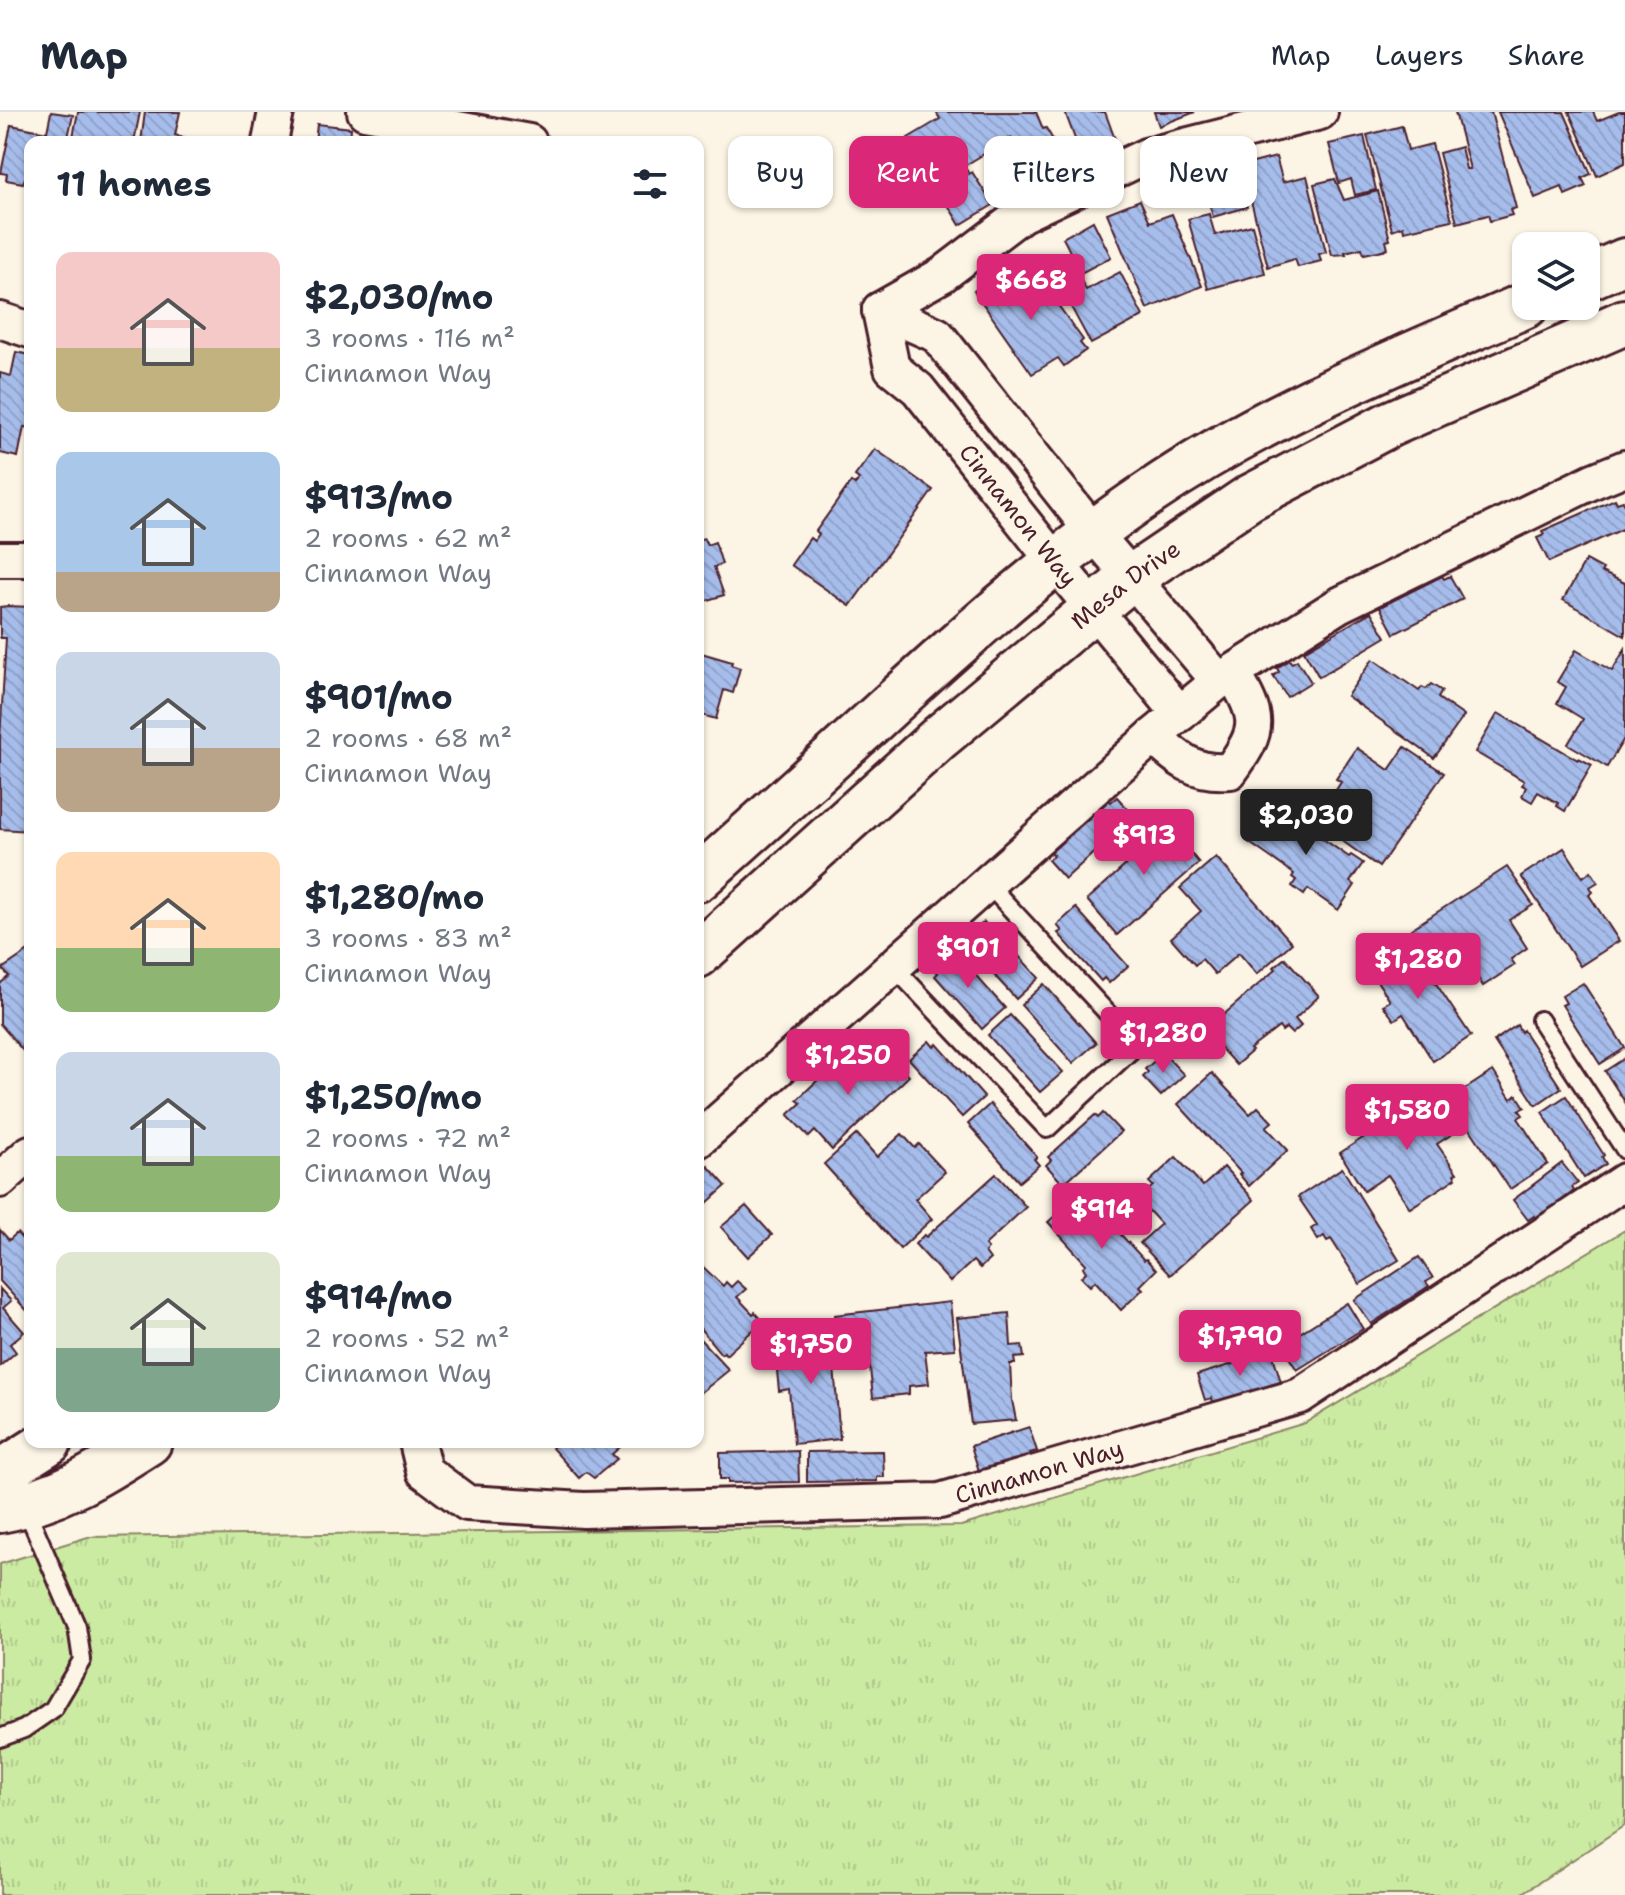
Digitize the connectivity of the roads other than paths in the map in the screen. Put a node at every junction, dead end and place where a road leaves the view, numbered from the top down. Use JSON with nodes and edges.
{"nodes":[{"id":1,"x":276,"y":112,"type":"edge"},
{"id":2,"x":365,"y":112,"type":"edge"},
{"id":3,"x":1320,"y":112,"type":"edge"},
{"id":4,"x":271,"y":136,"type":"edge"},
{"id":5,"x":496,"y":136,"type":"edge"},
{"id":6,"x":1625,"y":261,"type":"edge"},
{"id":7,"x":1600,"y":272,"type":"edge"},
{"id":8,"x":880,"y":310,"type":"junction"},
{"id":9,"x":1512,"y":311,"type":"edge"},
{"id":10,"x":0,"y":320,"type":"edge"},
{"id":11,"x":1625,"y":322,"type":"edge"},
{"id":12,"x":24,"y":328,"type":"edge"},
{"id":13,"x":1625,"y":468,"type":"edge"},
{"id":14,"x":1093,"y":532,"type":"junction"},
{"id":15,"x":0,"y":559,"type":"edge"},
{"id":16,"x":24,"y":559,"type":"edge"},
{"id":17,"x":1055,"y":562,"type":"junction"},
{"id":18,"x":1132,"y":577,"type":"junction"},
{"id":19,"x":1093,"y":608,"type":"junction"},
{"id":20,"x":1226,"y":677,"type":"junction"},
{"id":21,"x":1180,"y":714,"type":"junction"},
{"id":22,"x":1153,"y":736,"type":"junction"},
{"id":23,"x":704,"y":874,"type":"edge"},
{"id":24,"x":987,"y":883,"type":"junction"},
{"id":25,"x":704,"y":950,"type":"edge"},
{"id":26,"x":894,"y":967,"type":"junction"},
{"id":27,"x":1540,"y":1020,"type":"dead end"},
{"id":28,"x":704,"y":1135,"type":"edge"},
{"id":29,"x":1625,"y":1150,"type":"edge"},
{"id":30,"x":24,"y":1158,"type":"edge"},
{"id":31,"x":0,"y":1180,"type":"edge"},
{"id":32,"x":1625,"y":1181,"type":"edge"},
{"id":33,"x":44,"y":1448,"type":"edge"},
{"id":34,"x":140,"y":1448,"type":"edge"},
{"id":35,"x":418,"y":1448,"type":"edge"},
{"id":36,"x":8,"y":1496,"type":"edge"},
{"id":37,"x":0,"y":1738,"type":"edge"}],
"edges":[{"from":1,"to":4,"type":"street"},
{"from":2,"to":5,"type":"street"},
{"from":3,"to":8,"type":"street"},
{"from":6,"to":7,"type":"main road"},
{"from":8,"to":14,"type":"street","name":"Cinnamon Way"},
{"from":8,"to":17,"type":"street","name":"Cinnamon Way"},
{"from":9,"to":14,"type":"main road"},
{"from":10,"to":12,"type":"street"},
{"from":11,"to":18,"type":"main road","name":"Mesa Drive"},
{"from":13,"to":20,"type":"street"},
{"from":14,"to":17,"type":"main road"},
{"from":14,"to":18,"type":"street","name":"Cinnamon Way"},
{"from":15,"to":16,"type":"street"},
{"from":17,"to":19,"type":"street","name":"Cinnamon Way"},
{"from":17,"to":23,"type":"main road"},
{"from":18,"to":19,"type":"main road","name":"Mesa Drive"},
{"from":18,"to":20,"type":"street","name":"Cinnamon Way"},
{"from":19,"to":21,"type":"street","name":"Cinnamon Way"},
{"from":19,"to":25,"type":"main road","name":"Mesa Drive"},
{"from":20,"to":21,"type":"street"},
{"from":20,"to":22,"type":"street","name":"Cinnamon Way"},
{"from":21,"to":22,"type":"street"},
{"from":22,"to":24,"type":"street"},
{"from":24,"to":26,"type":"street"},
{"from":24,"to":26,"type":"lane"},
{"from":26,"to":28,"type":"street"},
{"from":27,"to":29,"type":"lane"},
{"from":30,"to":31,"type":"street"},
{"from":32,"to":35,"type":"street","name":"Cinnamon Way"},
{"from":33,"to":36,"type":"main road"},
{"from":34,"to":36,"type":"main road"},
{"from":36,"to":37,"type":"lane"}]}
